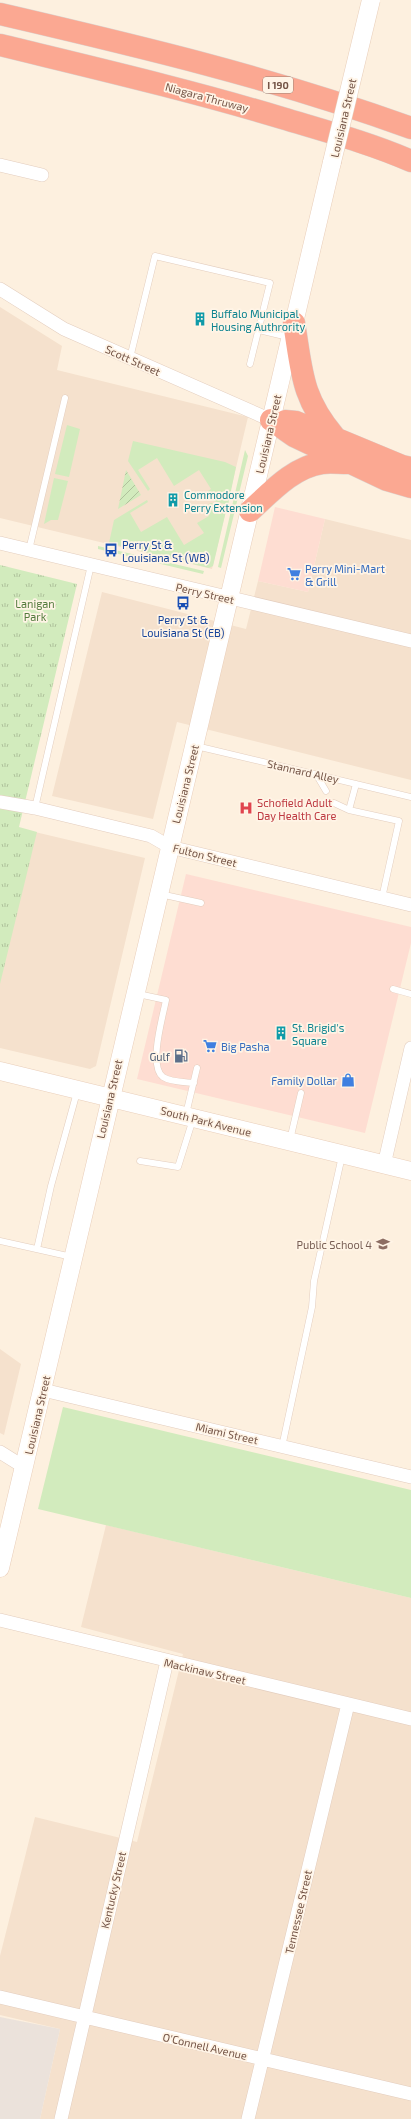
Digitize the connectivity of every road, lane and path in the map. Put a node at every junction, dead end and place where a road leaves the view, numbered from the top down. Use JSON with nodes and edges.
{"nodes":[{"id":1,"x":371,"y":0,"type":"edge"},
{"id":2,"x":0,"y":14,"type":"edge"},
{"id":3,"x":0,"y":45,"type":"edge"},
{"id":4,"x":411,"y":128,"type":"edge"},
{"id":5,"x":407,"y":161,"type":"edge"},
{"id":6,"x":0,"y":165,"type":"edge"},
{"id":7,"x":42,"y":175,"type":"dead end"},
{"id":8,"x":0,"y":289,"type":"edge"},
{"id":9,"x":259,"y":330,"type":"junction"},
{"id":10,"x":293,"y":330,"type":"junction"},
{"id":11,"x":130,"y":358,"type":"junction"},
{"id":12,"x":250,"y":364,"type":"dead end"},
{"id":13,"x":65,"y":398,"type":"dead end"},
{"id":14,"x":271,"y":420,"type":"junction"},
{"id":15,"x":335,"y":437,"type":"junction"},
{"id":16,"x":351,"y":463,"type":"junction"},
{"id":17,"x":411,"y":468,"type":"edge"},
{"id":18,"x":411,"y":487,"type":"edge"},
{"id":19,"x":250,"y":511,"type":"junction"},
{"id":20,"x":0,"y":543,"type":"edge"},
{"id":21,"x":29,"y":550,"type":"junction"},
{"id":22,"x":90,"y":565,"type":"junction"},
{"id":23,"x":230,"y":599,"type":"junction"},
{"id":24,"x":411,"y":640,"type":"edge"},
{"id":25,"x":195,"y":745,"type":"junction"},
{"id":26,"x":316,"y":774,"type":"junction"},
{"id":27,"x":356,"y":784,"type":"junction"},
{"id":28,"x":326,"y":791,"type":"dead end"},
{"id":29,"x":411,"y":797,"type":"edge"},
{"id":30,"x":0,"y":802,"type":"edge"},
{"id":31,"x":334,"y":803,"type":"dead end"},
{"id":32,"x":35,"y":808,"type":"junction"},
{"id":33,"x":349,"y":810,"type":"junction"},
{"id":34,"x":170,"y":848,"type":"junction"},
{"id":35,"x":159,"y":894,"type":"junction"},
{"id":36,"x":382,"y":898,"type":"junction"},
{"id":37,"x":201,"y":903,"type":"dead end"},
{"id":38,"x":411,"y":905,"type":"edge"},
{"id":39,"x":392,"y":989,"type":"dead end"},
{"id":40,"x":135,"y":993,"type":"junction"},
{"id":41,"x":411,"y":994,"type":"edge"},
{"id":42,"x":411,"y":1048,"type":"edge"},
{"id":43,"x":197,"y":1068,"type":"dead end"},
{"id":44,"x":0,"y":1071,"type":"edge"},
{"id":45,"x":194,"y":1083,"type":"junction"},
{"id":46,"x":77,"y":1089,"type":"junction"},
{"id":47,"x":301,"y":1093,"type":"dead end"},
{"id":48,"x":110,"y":1097,"type":"junction"},
{"id":49,"x":190,"y":1117,"type":"junction"},
{"id":50,"x":290,"y":1141,"type":"junction"},
{"id":51,"x":342,"y":1154,"type":"junction"},
{"id":52,"x":140,"y":1161,"type":"dead end"},
{"id":53,"x":384,"y":1165,"type":"junction"},
{"id":54,"x":411,"y":1171,"type":"edge"},
{"id":55,"x":0,"y":1242,"type":"edge"},
{"id":56,"x":37,"y":1249,"type":"junction"},
{"id":57,"x":72,"y":1257,"type":"junction"},
{"id":58,"x":43,"y":1390,"type":"junction"},
{"id":59,"x":282,"y":1446,"type":"junction"},
{"id":60,"x":0,"y":1452,"type":"edge"},
{"id":61,"x":24,"y":1467,"type":"junction"},
{"id":62,"x":411,"y":1477,"type":"edge"},
{"id":63,"x":0,"y":1568,"type":"edge"},
{"id":64,"x":0,"y":1620,"type":"edge"},
{"id":65,"x":167,"y":1661,"type":"junction"},
{"id":66,"x":348,"y":1704,"type":"junction"},
{"id":67,"x":411,"y":1719,"type":"edge"},
{"id":68,"x":0,"y":1997,"type":"edge"},
{"id":69,"x":83,"y":2017,"type":"junction"},
{"id":70,"x":263,"y":2059,"type":"junction"},
{"id":71,"x":411,"y":2094,"type":"edge"},
{"id":72,"x":61,"y":2119,"type":"edge"},
{"id":73,"x":248,"y":2119,"type":"edge"}],
"edges":[{"from":1,"to":10,"type":"street","name":"Louisiana Street","bridge":true},
{"from":2,"to":4,"type":"highway","number":"I 190"},
{"from":3,"to":5,"type":"highway","name":"Niagara Thruway"},
{"from":6,"to":7,"type":"street"},
{"from":8,"to":11,"type":"street","name":"Scott Street"},
{"from":9,"to":10,"type":"lane"},
{"from":9,"to":11,"type":"lane"},
{"from":9,"to":12,"type":"lane"},
{"from":10,"to":14,"type":"street","name":"Louisiana Street"},
{"from":10,"to":15,"type":"highway"},
{"from":11,"to":14,"type":"street","name":"Scott Street"},
{"from":13,"to":21,"type":"lane"},
{"from":14,"to":15,"type":"highway"},
{"from":14,"to":16,"type":"highway"},
{"from":14,"to":19,"type":"street","name":"Louisiana Street"},
{"from":15,"to":17,"type":"highway"},
{"from":16,"to":18,"type":"highway"},
{"from":16,"to":19,"type":"highway"},
{"from":19,"to":23,"type":"street","name":"Louisiana Street"},
{"from":20,"to":21,"type":"street","name":"Perry Street"},
{"from":21,"to":22,"type":"street","name":"Perry Street"},
{"from":22,"to":23,"type":"street","name":"Perry Street"},
{"from":22,"to":32,"type":"lane"},
{"from":23,"to":24,"type":"street","name":"Perry Street"},
{"from":23,"to":25,"type":"street","name":"Louisiana Street"},
{"from":25,"to":26,"type":"lane","name":"Stannard Alley"},
{"from":25,"to":34,"type":"street","name":"Louisiana Street"},
{"from":26,"to":27,"type":"lane","name":"Stannard Alley"},
{"from":26,"to":28,"type":"lane"},
{"from":27,"to":29,"type":"lane","name":"Stannard Alley"},
{"from":27,"to":33,"type":"lane"},
{"from":30,"to":32,"type":"street","name":"Fulton Street"},
{"from":31,"to":33,"type":"lane"},
{"from":32,"to":34,"type":"street","name":"Fulton Street"},
{"from":33,"to":36,"type":"lane"},
{"from":34,"to":35,"type":"street","name":"Louisiana Street"},
{"from":34,"to":36,"type":"street","name":"Fulton Street"},
{"from":35,"to":37,"type":"lane"},
{"from":35,"to":40,"type":"street","name":"Louisiana Street"},
{"from":36,"to":38,"type":"street","name":"Fulton Street"},
{"from":39,"to":41,"type":"lane"},
{"from":40,"to":45,"type":"lane"},
{"from":40,"to":48,"type":"street","name":"Louisiana Street"},
{"from":42,"to":53,"type":"street"},
{"from":43,"to":45,"type":"lane"},
{"from":44,"to":46,"type":"street","name":"South Park Avenue"},
{"from":45,"to":49,"type":"lane"},
{"from":46,"to":48,"type":"street","name":"South Park Avenue"},
{"from":46,"to":56,"type":"lane"},
{"from":47,"to":50,"type":"lane"},
{"from":48,"to":49,"type":"street","name":"South Park Avenue"},
{"from":48,"to":57,"type":"street","name":"Louisiana Street"},
{"from":49,"to":50,"type":"street","name":"South Park Avenue"},
{"from":49,"to":52,"type":"lane"},
{"from":50,"to":51,"type":"street","name":"South Park Avenue"},
{"from":51,"to":53,"type":"street","name":"South Park Avenue"},
{"from":51,"to":59,"type":"lane"},
{"from":53,"to":54,"type":"street","name":"South Park Avenue"},
{"from":55,"to":56,"type":"lane"},
{"from":56,"to":57,"type":"lane"},
{"from":57,"to":58,"type":"street","name":"Louisiana Street"},
{"from":58,"to":59,"type":"street","name":"Miami Street"},
{"from":58,"to":61,"type":"street","name":"Louisiana Street"},
{"from":59,"to":62,"type":"street","name":"Miami Street"},
{"from":60,"to":61,"type":"street"},
{"from":61,"to":63,"type":"street","name":"Louisiana Street"},
{"from":64,"to":65,"type":"street","name":"Mackinaw Street"},
{"from":65,"to":66,"type":"street","name":"Mackinaw Street"},
{"from":65,"to":69,"type":"street","name":"Kentucky Street"},
{"from":66,"to":67,"type":"street","name":"Mackinaw Street"},
{"from":66,"to":70,"type":"street","name":"Tennessee Street"},
{"from":68,"to":69,"type":"street","name":"O'Connell Avenue"},
{"from":69,"to":70,"type":"street","name":"O'Connell Avenue"},
{"from":69,"to":72,"type":"street","name":"Kentucky Street"},
{"from":70,"to":71,"type":"street","name":"O'Connell Avenue"},
{"from":70,"to":73,"type":"street","name":"Tennessee Street"}]}
